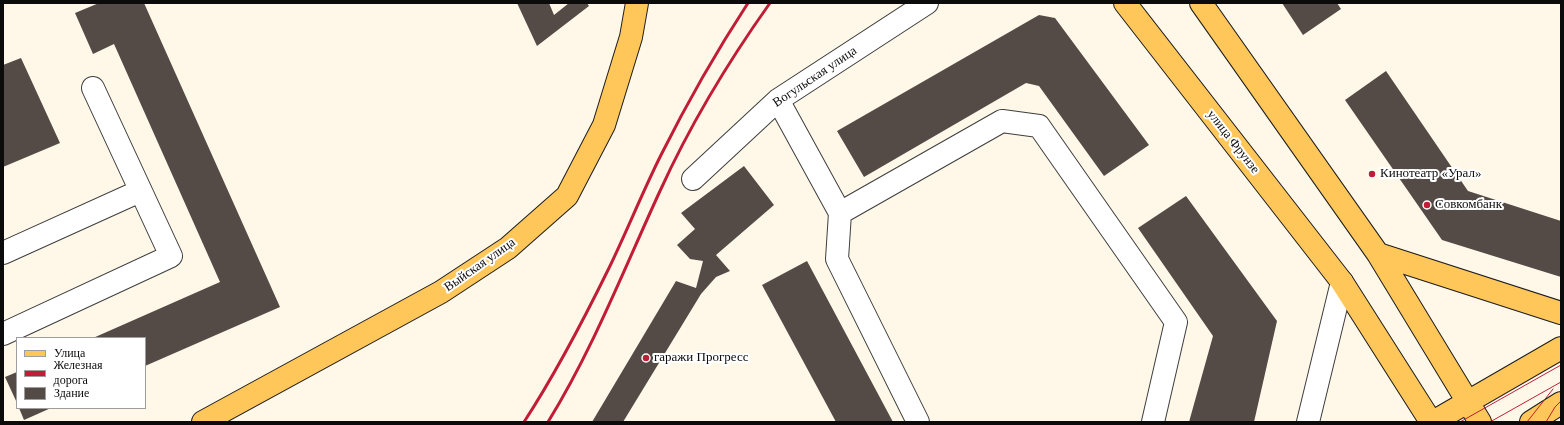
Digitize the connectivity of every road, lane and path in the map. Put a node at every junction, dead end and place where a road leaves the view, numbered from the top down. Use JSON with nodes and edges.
{"nodes":[{"id":1,"x":637,"y":3,"type":"edge"},
{"id":2,"x":927,"y":3,"type":"edge"},
{"id":3,"x":1125,"y":3,"type":"edge"},
{"id":4,"x":1201,"y":3,"type":"edge"},
{"id":5,"x":93,"y":88,"type":"dead end"},
{"id":6,"x":778,"y":100,"type":"junction"},
{"id":7,"x":694,"y":179,"type":"dead end"},
{"id":8,"x":140,"y":191,"type":"junction"},
{"id":9,"x":840,"y":213,"type":"junction"},
{"id":10,"x":3,"y":253,"type":"edge"},
{"id":11,"x":1378,"y":254,"type":"junction"},
{"id":12,"x":1342,"y":282,"type":"junction"},
{"id":13,"x":1561,"y":313,"type":"edge"},
{"id":14,"x":3,"y":334,"type":"edge"},
{"id":15,"x":1561,"y":348,"type":"edge"},
{"id":16,"x":1468,"y":402,"type":"junction"},
{"id":17,"x":1561,"y":403,"type":"edge"},
{"id":18,"x":203,"y":422,"type":"edge"},
{"id":19,"x":918,"y":422,"type":"edge"},
{"id":20,"x":1152,"y":422,"type":"edge"},
{"id":21,"x":1308,"y":422,"type":"edge"},
{"id":22,"x":1432,"y":422,"type":"edge"},
{"id":23,"x":1480,"y":422,"type":"edge"},
{"id":24,"x":1531,"y":422,"type":"edge"}],
"edges":[{"from":1,"to":18,"type":"main road","name":"Выйская улица"},
{"from":2,"to":6,"type":"street","name":"Вогульская улица"},
{"from":3,"to":12,"type":"main road","name":"улица Фрунзе"},
{"from":4,"to":11,"type":"main road"},
{"from":5,"to":8,"type":"street"},
{"from":6,"to":7,"type":"street","name":"Вогульская улица"},
{"from":6,"to":9,"type":"street"},
{"from":8,"to":10,"type":"street"},
{"from":8,"to":14,"type":"street"},
{"from":9,"to":19,"type":"street"},
{"from":9,"to":20,"type":"street"},
{"from":11,"to":13,"type":"main road"},
{"from":11,"to":16,"type":"main road"},
{"from":12,"to":21,"type":"street"},
{"from":12,"to":22,"type":"main road","name":"улица Фрунзе"},
{"from":15,"to":16,"type":"main road"},
{"from":16,"to":22,"type":"main road"},
{"from":16,"to":23,"type":"main road"},
{"from":17,"to":24,"type":"main road"}]}
